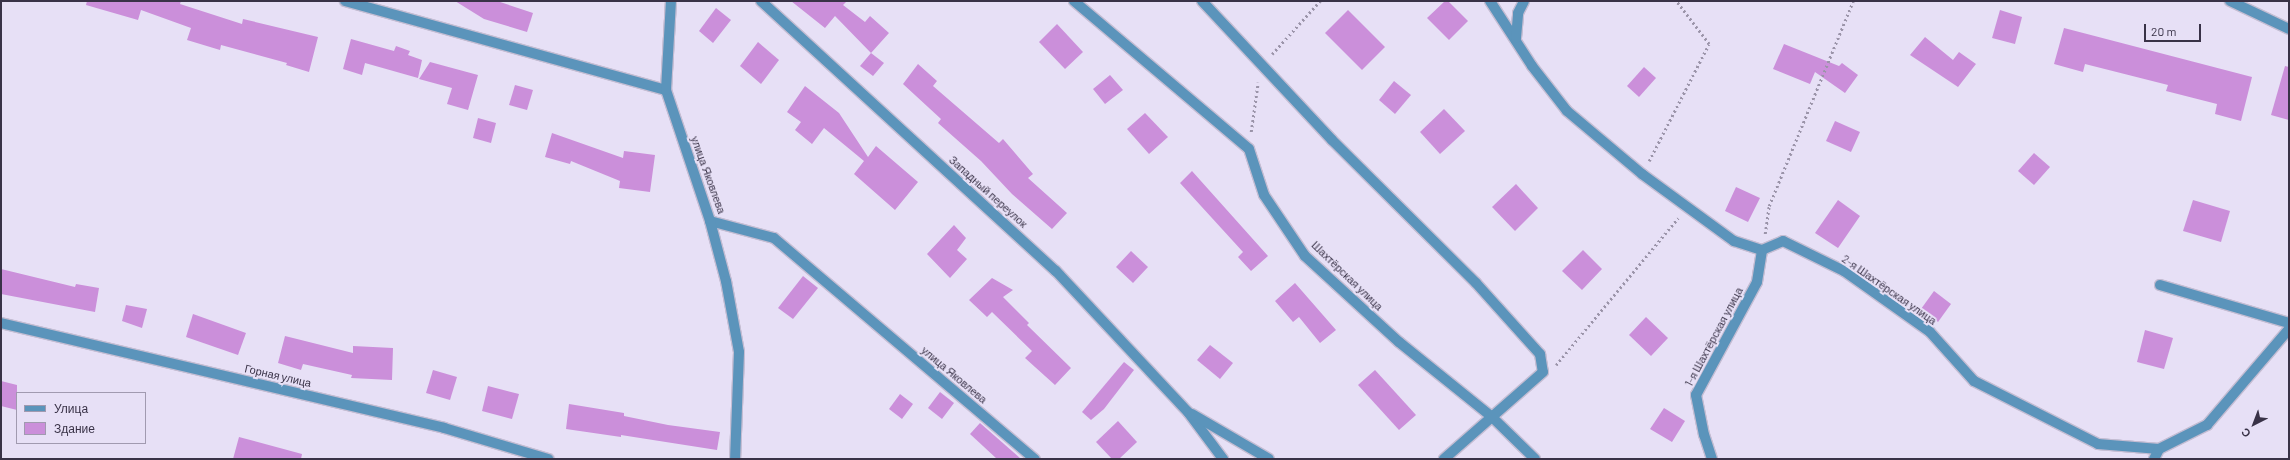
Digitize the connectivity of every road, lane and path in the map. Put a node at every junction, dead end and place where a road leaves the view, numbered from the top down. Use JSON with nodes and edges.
{"nodes":[{"id":1,"x":345,"y":1,"type":"edge"},
{"id":2,"x":671,"y":1,"type":"edge"},
{"id":3,"x":761,"y":1,"type":"edge"},
{"id":4,"x":1074,"y":1,"type":"edge"},
{"id":5,"x":1202,"y":1,"type":"edge"},
{"id":6,"x":1490,"y":1,"type":"edge"},
{"id":7,"x":1524,"y":1,"type":"edge"},
{"id":8,"x":1676,"y":1,"type":"edge"},
{"id":9,"x":1853,"y":1,"type":"edge"},
{"id":10,"x":2230,"y":1,"type":"edge"},
{"id":11,"x":2289,"y":29,"type":"edge"},
{"id":12,"x":1516,"y":38,"type":"junction"},
{"id":13,"x":666,"y":90,"type":"junction"},
{"id":14,"x":1642,"y":174,"type":"junction"},
{"id":15,"x":1687,"y":207,"type":"junction"},
{"id":16,"x":710,"y":221,"type":"junction"},
{"id":17,"x":1762,"y":250,"type":"junction"},
{"id":18,"x":2160,"y":285,"type":"dead end"},
{"id":19,"x":1,"y":323,"type":"edge"},
{"id":20,"x":2289,"y":323,"type":"edge"},
{"id":21,"x":2289,"y":329,"type":"edge"},
{"id":22,"x":1543,"y":372,"type":"junction"},
{"id":23,"x":1188,"y":412,"type":"junction"},
{"id":24,"x":1492,"y":417,"type":"junction"},
{"id":25,"x":2159,"y":449,"type":"junction"},
{"id":26,"x":548,"y":459,"type":"edge"},
{"id":27,"x":735,"y":459,"type":"edge"},
{"id":28,"x":1035,"y":459,"type":"edge"},
{"id":29,"x":1223,"y":459,"type":"edge"},
{"id":30,"x":1269,"y":459,"type":"edge"},
{"id":31,"x":1444,"y":459,"type":"edge"},
{"id":32,"x":1535,"y":459,"type":"edge"},
{"id":33,"x":1712,"y":459,"type":"edge"},
{"id":34,"x":2154,"y":459,"type":"edge"}],
"edges":[{"from":1,"to":13,"type":"street"},
{"from":2,"to":13,"type":"street"},
{"from":3,"to":23,"type":"street","name":"Западный переулок"},
{"from":4,"to":24,"type":"street","name":"Шахтёрская улица"},
{"from":5,"to":22,"type":"street"},
{"from":6,"to":12,"type":"street"},
{"from":7,"to":12,"type":"street"},
{"from":8,"to":14,"type":"path"},
{"from":9,"to":17,"type":"path"},
{"from":10,"to":11,"type":"street"},
{"from":12,"to":14,"type":"street"},
{"from":13,"to":16,"type":"street","name":"улица Яковлева"},
{"from":14,"to":15,"type":"street"},
{"from":15,"to":17,"type":"street"},
{"from":15,"to":22,"type":"path"},
{"from":16,"to":27,"type":"street"},
{"from":16,"to":28,"type":"street","name":"улица Яковлева"},
{"from":17,"to":25,"type":"street","name":"2-я Шахтёрская улица"},
{"from":17,"to":33,"type":"street","name":"1-я Шахтёрская улица"},
{"from":18,"to":20,"type":"street"},
{"from":19,"to":26,"type":"street","name":"Горная улица"},
{"from":21,"to":25,"type":"street"},
{"from":22,"to":24,"type":"street"},
{"from":23,"to":29,"type":"street","name":"Западный переулок"},
{"from":23,"to":30,"type":"street","name":"Западный переулок"},
{"from":24,"to":31,"type":"street"},
{"from":24,"to":32,"type":"street"},
{"from":25,"to":34,"type":"street"}]}
